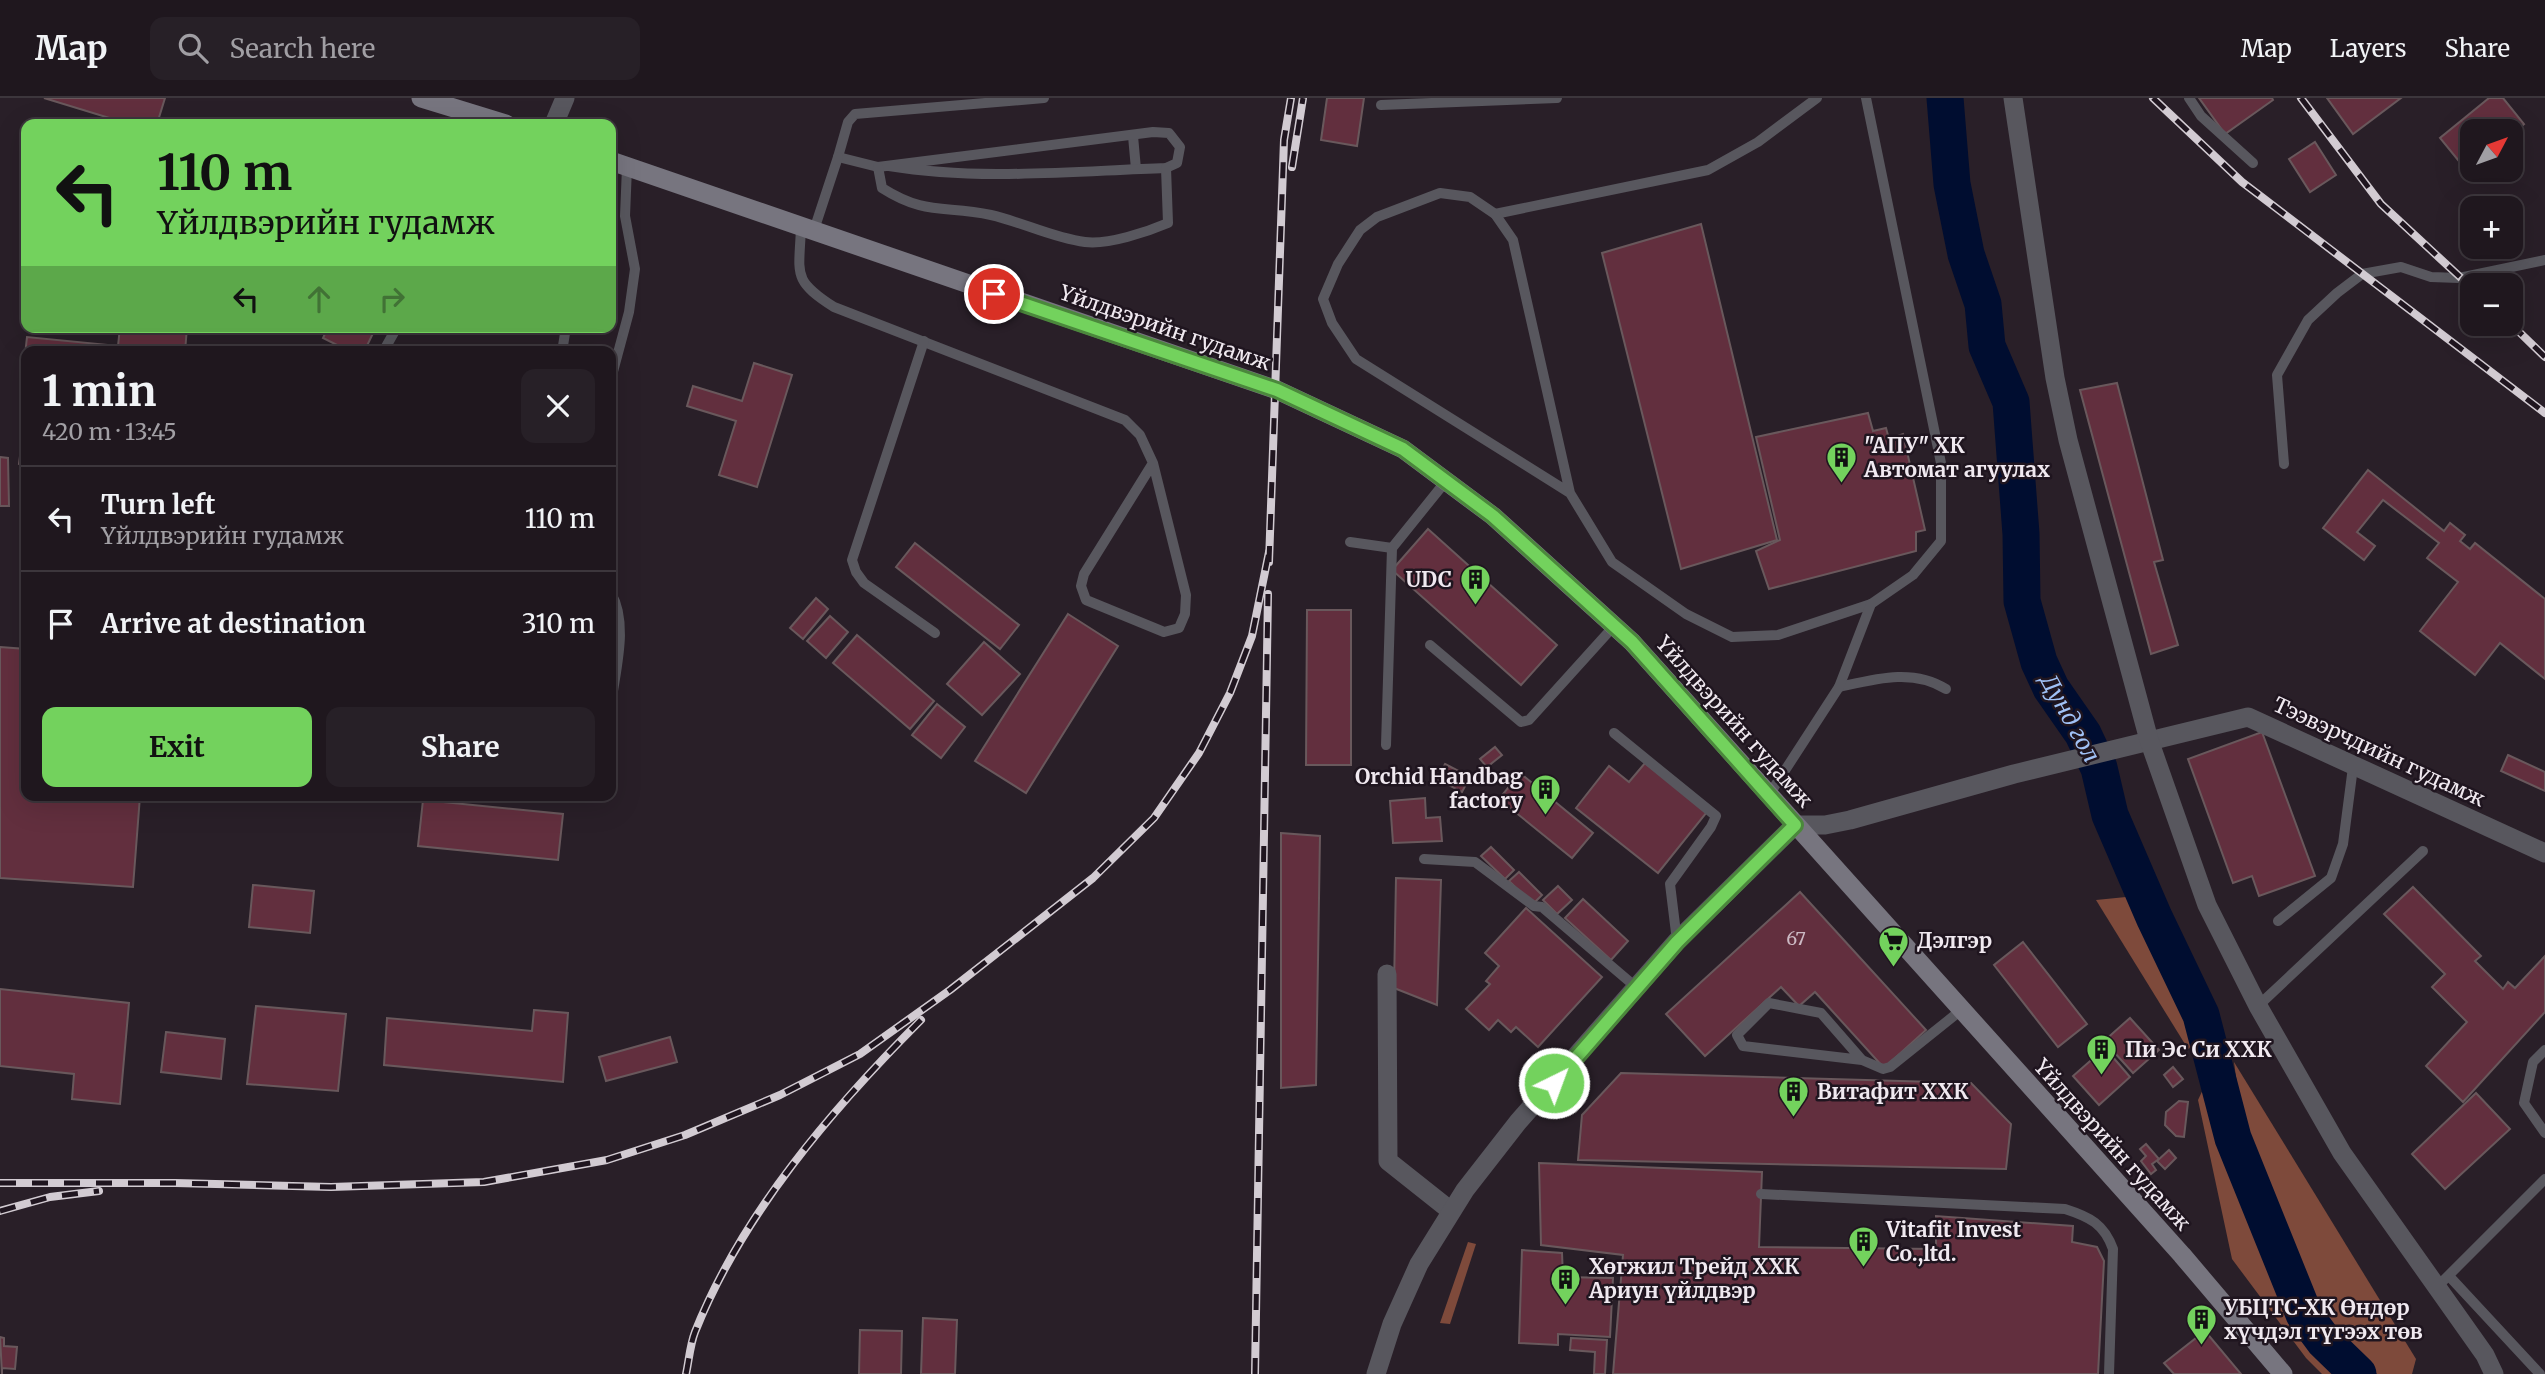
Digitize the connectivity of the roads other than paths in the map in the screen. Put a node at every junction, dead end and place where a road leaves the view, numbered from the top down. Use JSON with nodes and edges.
{"nodes":[{"id":1,"x":421,"y":98,"type":"edge"},
{"id":2,"x":565,"y":98,"type":"edge"},
{"id":3,"x":1044,"y":98,"type":"edge"},
{"id":4,"x":1557,"y":98,"type":"edge"},
{"id":5,"x":1817,"y":98,"type":"edge"},
{"id":6,"x":1866,"y":98,"type":"edge"},
{"id":7,"x":2012,"y":98,"type":"edge"},
{"id":8,"x":2189,"y":98,"type":"edge"},
{"id":9,"x":1381,"y":105,"type":"dead end"},
{"id":10,"x":490,"y":119,"type":"edge"},
{"id":11,"x":556,"y":119,"type":"edge"},
{"id":12,"x":1133,"y":136,"type":"junction"},
{"id":13,"x":838,"y":157,"type":"junction"},
{"id":14,"x":2253,"y":163,"type":"dead end"},
{"id":15,"x":619,"y":164,"type":"edge"},
{"id":16,"x":884,"y":166,"type":"junction"},
{"id":17,"x":1166,"y":168,"type":"junction"},
{"id":18,"x":1136,"y":169,"type":"junction"},
{"id":19,"x":1495,"y":214,"type":"junction"},
{"id":20,"x":807,"y":231,"type":"junction"},
{"id":21,"x":2545,"y":260,"type":"edge"},
{"id":22,"x":924,"y":341,"type":"junction"},
{"id":23,"x":616,"y":361,"type":"edge"},
{"id":24,"x":1153,"y":463,"type":"junction"},
{"id":25,"x":2284,"y":464,"type":"dead end"},
{"id":26,"x":1446,"y":481,"type":"junction"},
{"id":27,"x":1570,"y":493,"type":"junction"},
{"id":28,"x":1350,"y":542,"type":"dead end"},
{"id":29,"x":1392,"y":548,"type":"junction"},
{"id":30,"x":616,"y":602,"type":"edge"},
{"id":31,"x":1871,"y":604,"type":"junction"},
{"id":32,"x":1614,"y":626,"type":"junction"},
{"id":33,"x":935,"y":633,"type":"dead end"},
{"id":34,"x":1430,"y":645,"type":"dead end"},
{"id":35,"x":616,"y":664,"type":"edge"},
{"id":36,"x":1839,"y":687,"type":"junction"},
{"id":37,"x":1946,"y":689,"type":"dead end"},
{"id":38,"x":1614,"y":733,"type":"dead end"},
{"id":39,"x":2141,"y":742,"type":"junction"},
{"id":40,"x":1386,"y":745,"type":"dead end"},
{"id":41,"x":2354,"y":767,"type":"junction"},
{"id":42,"x":1769,"y":795,"type":"junction"},
{"id":43,"x":1795,"y":825,"type":"junction"},
{"id":44,"x":2423,"y":850,"type":"dead end"},
{"id":45,"x":2545,"y":853,"type":"edge"},
{"id":46,"x":1424,"y":859,"type":"dead end"},
{"id":47,"x":2278,"y":921,"type":"dead end"},
{"id":48,"x":1677,"y":942,"type":"junction"},
{"id":49,"x":1387,"y":974,"type":"dead end"},
{"id":50,"x":1637,"y":988,"type":"junction"},
{"id":51,"x":2258,"y":1006,"type":"junction"},
{"id":52,"x":1960,"y":1011,"type":"junction"},
{"id":53,"x":2545,"y":1050,"type":"edge"},
{"id":54,"x":1862,"y":1060,"type":"junction"},
{"id":55,"x":2545,"y":1133,"type":"edge"},
{"id":56,"x":2545,"y":1179,"type":"edge"},
{"id":57,"x":1761,"y":1194,"type":"dead end"},
{"id":58,"x":1451,"y":1211,"type":"junction"},
{"id":59,"x":2443,"y":1282,"type":"junction"},
{"id":60,"x":2541,"y":1369,"type":"edge"},
{"id":61,"x":1376,"y":1374,"type":"edge"},
{"id":62,"x":2109,"y":1374,"type":"edge"},
{"id":63,"x":2283,"y":1374,"type":"edge"},
{"id":64,"x":2494,"y":1374,"type":"edge"}],
"edges":[{"from":1,"to":10,"type":"main road"},
{"from":2,"to":11,"type":"street"},
{"from":3,"to":13,"type":"lane"},
{"from":4,"to":9,"type":"lane"},
{"from":5,"to":19,"type":"lane"},
{"from":6,"to":31,"type":"lane"},
{"from":7,"to":39,"type":"street"},
{"from":8,"to":14,"type":"lane"},
{"from":12,"to":16,"type":"lane"},
{"from":12,"to":17,"type":"lane"},
{"from":12,"to":18,"type":"lane"},
{"from":13,"to":16,"type":"lane"},
{"from":13,"to":20,"type":"lane"},
{"from":15,"to":20,"type":"main road","name":"Yйлдвэрийн гудамж"},
{"from":15,"to":23,"type":"lane"},
{"from":16,"to":17,"type":"lane"},
{"from":16,"to":18,"type":"lane"},
{"from":17,"to":18,"type":"lane"},
{"from":19,"to":27,"type":"lane"},
{"from":19,"to":27,"type":"lane"},
{"from":20,"to":22,"type":"lane"},
{"from":20,"to":26,"type":"main road","name":"Yйлдвэрийн гудамж"},
{"from":21,"to":25,"type":"lane"},
{"from":22,"to":24,"type":"lane"},
{"from":22,"to":33,"type":"lane"},
{"from":24,"to":24,"type":"lane"},
{"from":26,"to":29,"type":"lane"},
{"from":26,"to":32,"type":"main road","name":"Yйлдвэрийн гудамж"},
{"from":27,"to":31,"type":"lane"},
{"from":28,"to":29,"type":"lane"},
{"from":29,"to":40,"type":"lane"},
{"from":30,"to":35,"type":"lane"},
{"from":31,"to":36,"type":"lane"},
{"from":32,"to":34,"type":"lane"},
{"from":32,"to":42,"type":"main road","name":"Yйлдвэрийн гудамж"},
{"from":36,"to":37,"type":"lane"},
{"from":36,"to":42,"type":"lane"},
{"from":38,"to":48,"type":"lane"},
{"from":39,"to":41,"type":"street","name":"Тээвэрчдийн гудамж"},
{"from":39,"to":43,"type":"street","name":"Тээвэрчдийн гудамж"},
{"from":39,"to":51,"type":"street"},
{"from":41,"to":45,"type":"street","name":"Тээвэрчдийн гудамж"},
{"from":41,"to":47,"type":"lane"},
{"from":42,"to":43,"type":"main road","name":"Yйлдвэрийн гудамж"},
{"from":43,"to":48,"type":"street"},
{"from":43,"to":52,"type":"main road","name":"Yйлдвэрийн гудамж"},
{"from":44,"to":51,"type":"lane"},
{"from":46,"to":50,"type":"lane"},
{"from":48,"to":50,"type":"street"},
{"from":49,"to":58,"type":"street"},
{"from":50,"to":58,"type":"street"},
{"from":51,"to":59,"type":"street"},
{"from":52,"to":54,"type":"lane"},
{"from":52,"to":63,"type":"main road","name":"Yйлдвэрийн гудамж"},
{"from":53,"to":55,"type":"lane"},
{"from":54,"to":54,"type":"lane"},
{"from":56,"to":59,"type":"lane"},
{"from":57,"to":62,"type":"lane"},
{"from":58,"to":61,"type":"street"},
{"from":59,"to":60,"type":"lane"},
{"from":59,"to":64,"type":"street"}]}
